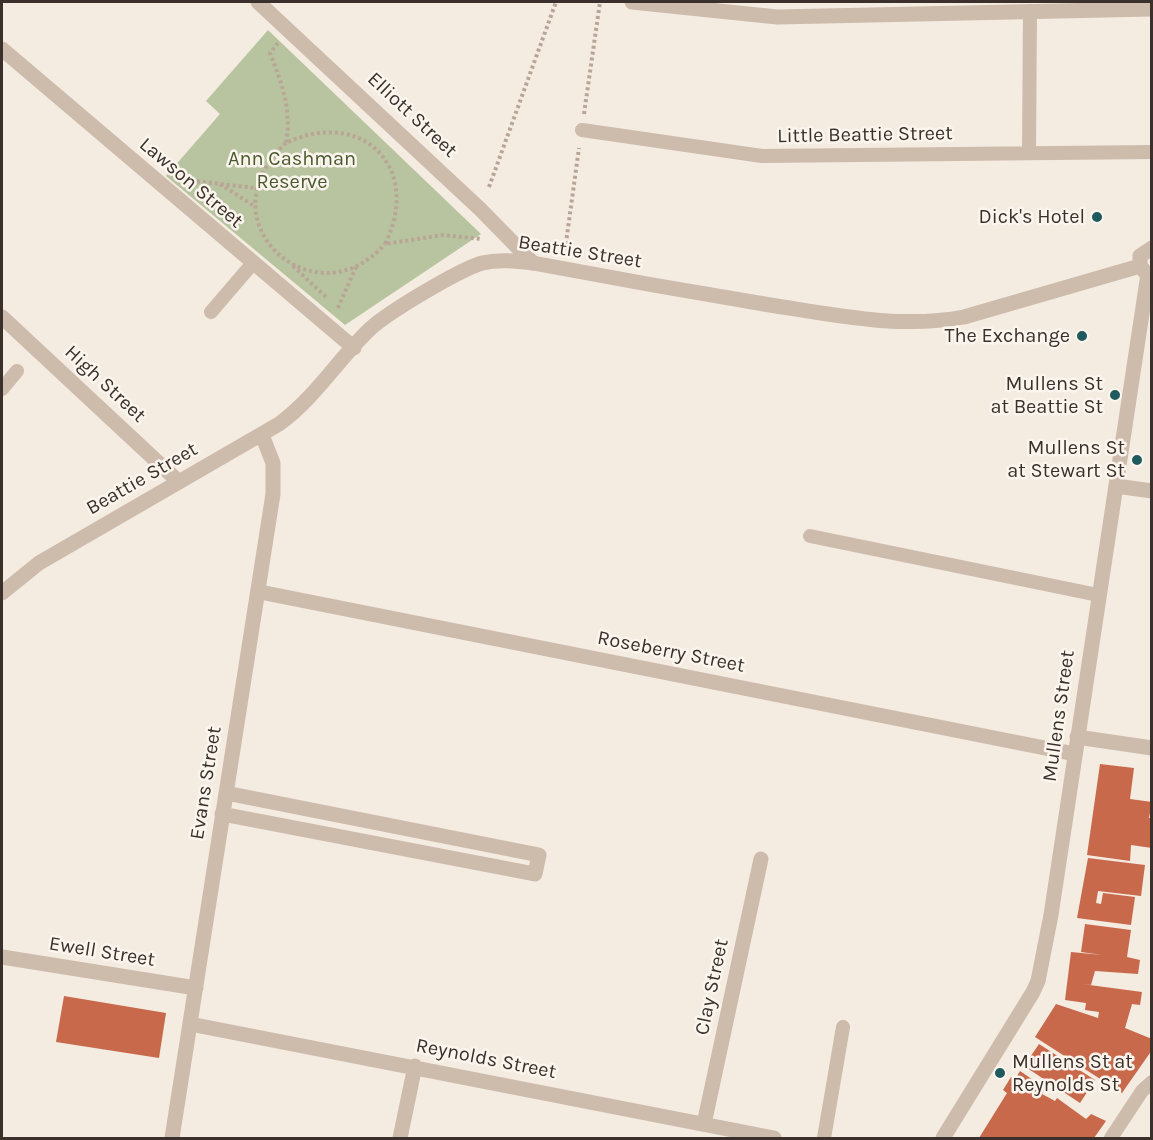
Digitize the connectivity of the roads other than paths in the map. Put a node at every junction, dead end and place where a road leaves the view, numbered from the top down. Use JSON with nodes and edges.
{"nodes":[{"id":1,"x":258,"y":2,"type":"edge"},
{"id":2,"x":632,"y":2,"type":"edge"},
{"id":3,"x":1065,"y":6,"type":"edge"},
{"id":4,"x":1152,"y":9,"type":"edge"},
{"id":5,"x":1030,"y":11,"type":"junction"},
{"id":6,"x":2,"y":49,"type":"edge"},
{"id":7,"x":582,"y":130,"type":"dead end"},
{"id":8,"x":1152,"y":152,"type":"edge"},
{"id":9,"x":1029,"y":153,"type":"junction"},
{"id":10,"x":1152,"y":248,"type":"edge"},
{"id":11,"x":253,"y":263,"type":"junction"},
{"id":12,"x":533,"y":263,"type":"junction"},
{"id":13,"x":1147,"y":272,"type":"edge"},
{"id":14,"x":211,"y":312,"type":"dead end"},
{"id":15,"x":2,"y":317,"type":"edge"},
{"id":16,"x":354,"y":348,"type":"junction"},
{"id":17,"x":17,"y":371,"type":"dead end"},
{"id":18,"x":2,"y":389,"type":"edge"},
{"id":19,"x":262,"y":435,"type":"junction"},
{"id":20,"x":179,"y":482,"type":"junction"},
{"id":21,"x":1116,"y":486,"type":"junction"},
{"id":22,"x":1152,"y":491,"type":"edge"},
{"id":23,"x":810,"y":536,"type":"dead end"},
{"id":24,"x":260,"y":592,"type":"junction"},
{"id":25,"x":2,"y":593,"type":"edge"},
{"id":26,"x":1098,"y":595,"type":"junction"},
{"id":27,"x":1077,"y":737,"type":"junction"},
{"id":28,"x":1152,"y":748,"type":"edge"},
{"id":29,"x":1075,"y":754,"type":"junction"},
{"id":30,"x":226,"y":793,"type":"junction"},
{"id":31,"x":222,"y":814,"type":"junction"},
{"id":32,"x":390,"y":825,"type":"junction"},
{"id":33,"x":387,"y":847,"type":"junction"},
{"id":34,"x":761,"y":859,"type":"dead end"},
{"id":35,"x":2,"y":957,"type":"edge"},
{"id":36,"x":196,"y":988,"type":"junction"},
{"id":37,"x":190,"y":1024,"type":"junction"},
{"id":38,"x":843,"y":1027,"type":"dead end"},
{"id":39,"x":415,"y":1066,"type":"junction"},
{"id":40,"x":1152,"y":1082,"type":"edge"},
{"id":41,"x":704,"y":1124,"type":"junction"},
{"id":42,"x":172,"y":1138,"type":"edge"},
{"id":43,"x":400,"y":1138,"type":"edge"},
{"id":44,"x":774,"y":1138,"type":"edge"},
{"id":45,"x":824,"y":1138,"type":"edge"},
{"id":46,"x":943,"y":1138,"type":"edge"},
{"id":47,"x":1111,"y":1138,"type":"edge"}],
"edges":[{"from":1,"to":12,"type":"street","name":"Elliott Street"},
{"from":2,"to":5,"type":"street"},
{"from":3,"to":4,"type":"street"},
{"from":3,"to":5,"type":"street"},
{"from":5,"to":9,"type":"lane"},
{"from":6,"to":11,"type":"street","name":"Lawson Street"},
{"from":7,"to":9,"type":"lane","name":"Little Beattie Street"},
{"from":8,"to":9,"type":"lane","name":"Little Beattie Street"},
{"from":10,"to":13,"type":"street"},
{"from":11,"to":14,"type":"lane"},
{"from":11,"to":16,"type":"street","name":"Lawson Street"},
{"from":12,"to":13,"type":"street","name":"Beattie Street"},
{"from":12,"to":16,"type":"street","name":"Beattie Street"},
{"from":13,"to":21,"type":"street","name":"Mullens Street"},
{"from":15,"to":20,"type":"street","name":"High Street"},
{"from":16,"to":19,"type":"street","name":"Beattie Street"},
{"from":17,"to":18,"type":"lane"},
{"from":19,"to":20,"type":"street","name":"Beattie Street"},
{"from":19,"to":24,"type":"street","name":"Evans Street"},
{"from":20,"to":25,"type":"street","name":"Beattie Street"},
{"from":21,"to":22,"type":"street"},
{"from":21,"to":26,"type":"street","name":"Mullens Street"},
{"from":23,"to":26,"type":"lane"},
{"from":24,"to":29,"type":"street","name":"Roseberry Street"},
{"from":24,"to":30,"type":"street","name":"Evans Street"},
{"from":26,"to":27,"type":"street","name":"Mullens Street"},
{"from":27,"to":28,"type":"street"},
{"from":27,"to":29,"type":"street","name":"Mullens Street"},
{"from":29,"to":46,"type":"street","name":"Mullens Street"},
{"from":30,"to":31,"type":"street","name":"Evans Street"},
{"from":30,"to":32,"type":"street"},
{"from":31,"to":33,"type":"street"},
{"from":31,"to":36,"type":"street","name":"Evans Street"},
{"from":32,"to":33,"type":"street"},
{"from":32,"to":33,"type":"street"},
{"from":34,"to":41,"type":"street","name":"Clay Street"},
{"from":35,"to":36,"type":"street","name":"Ewell Street"},
{"from":36,"to":37,"type":"street","name":"Evans Street"},
{"from":37,"to":39,"type":"street","name":"Reynolds Street"},
{"from":37,"to":42,"type":"street","name":"Evans Street"},
{"from":38,"to":45,"type":"lane"},
{"from":39,"to":41,"type":"street","name":"Reynolds Street"},
{"from":39,"to":43,"type":"street"},
{"from":40,"to":47,"type":"lane"},
{"from":41,"to":44,"type":"street","name":"Reynolds Street"}]}
